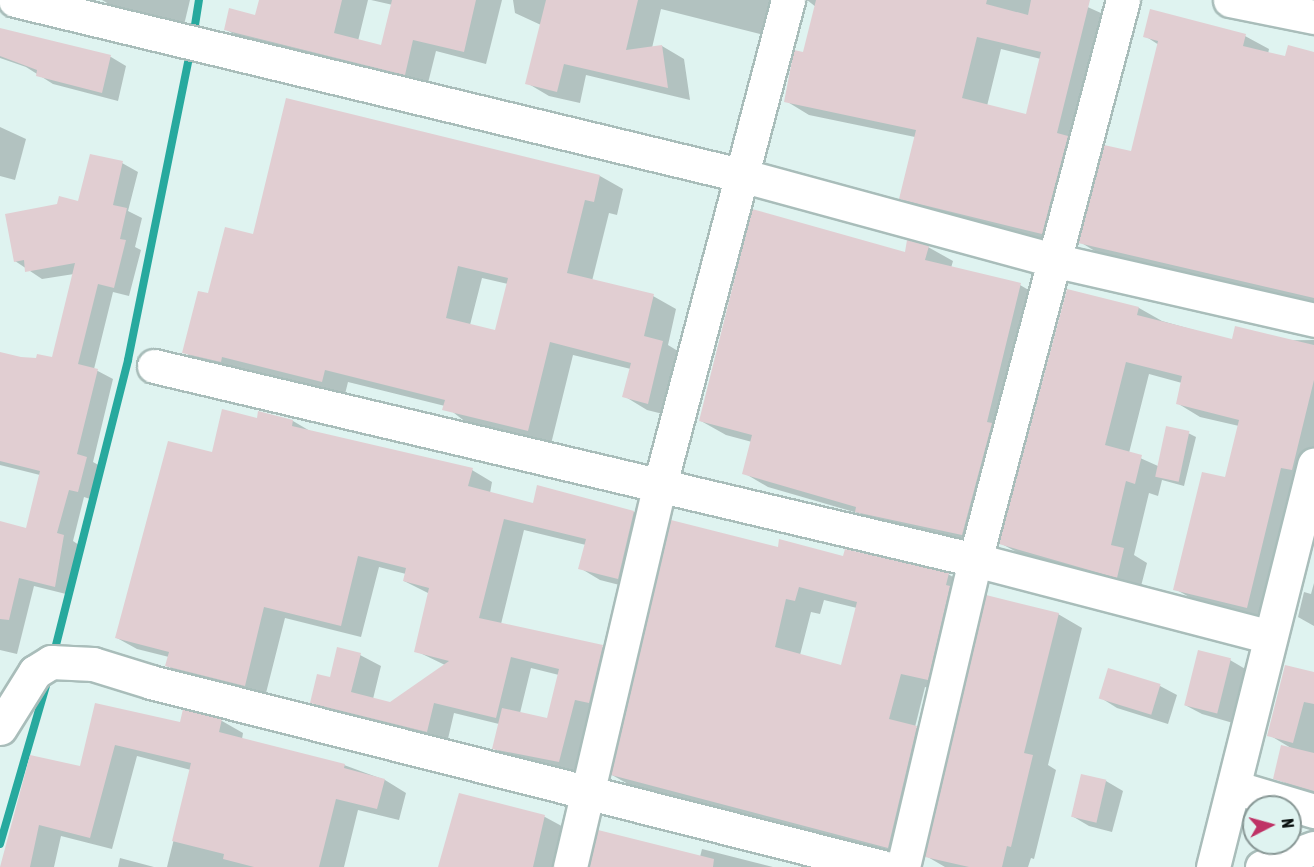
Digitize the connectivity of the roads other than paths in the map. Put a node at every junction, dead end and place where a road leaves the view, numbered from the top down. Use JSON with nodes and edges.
{"nodes":[{"id":1,"x":15,"y":0,"type":"edge"},
{"id":2,"x":788,"y":0,"type":"edge"},
{"id":3,"x":1123,"y":0,"type":"edge"},
{"id":4,"x":1230,"y":0,"type":"edge"},
{"id":5,"x":1314,"y":17,"type":"edge"},
{"id":6,"x":744,"y":176,"type":"junction"},
{"id":7,"x":1053,"y":260,"type":"junction"},
{"id":8,"x":1314,"y":320,"type":"edge"},
{"id":9,"x":154,"y":366,"type":"dead end"},
{"id":10,"x":1314,"y":464,"type":"edge"},
{"id":11,"x":659,"y":488,"type":"junction"},
{"id":12,"x":975,"y":560,"type":"junction"},
{"id":13,"x":1270,"y":637,"type":"junction"},
{"id":14,"x":0,"y":728,"type":"edge"},
{"id":15,"x":1234,"y":787,"type":"junction"},
{"id":16,"x":588,"y":794,"type":"junction"},
{"id":17,"x":1314,"y":811,"type":"edge"},
{"id":18,"x":1314,"y":848,"type":"edge"},
{"id":19,"x":570,"y":867,"type":"edge"},
{"id":20,"x":882,"y":867,"type":"edge"},
{"id":21,"x":903,"y":867,"type":"edge"},
{"id":22,"x":1213,"y":867,"type":"edge"},
{"id":23,"x":1262,"y":867,"type":"edge"}],
"edges":[{"from":1,"to":6,"type":"street"},
{"from":2,"to":6,"type":"street"},
{"from":3,"to":7,"type":"street"},
{"from":4,"to":5,"type":"street"},
{"from":6,"to":7,"type":"street"},
{"from":6,"to":11,"type":"street"},
{"from":7,"to":8,"type":"street"},
{"from":7,"to":12,"type":"street"},
{"from":9,"to":11,"type":"street"},
{"from":10,"to":13,"type":"street"},
{"from":11,"to":12,"type":"street"},
{"from":11,"to":16,"type":"street"},
{"from":12,"to":13,"type":"street"},
{"from":12,"to":21,"type":"street"},
{"from":13,"to":15,"type":"street"},
{"from":14,"to":16,"type":"street"},
{"from":15,"to":17,"type":"street"},
{"from":15,"to":22,"type":"street"},
{"from":16,"to":19,"type":"street"},
{"from":16,"to":20,"type":"street"},
{"from":18,"to":23,"type":"street"}]}
